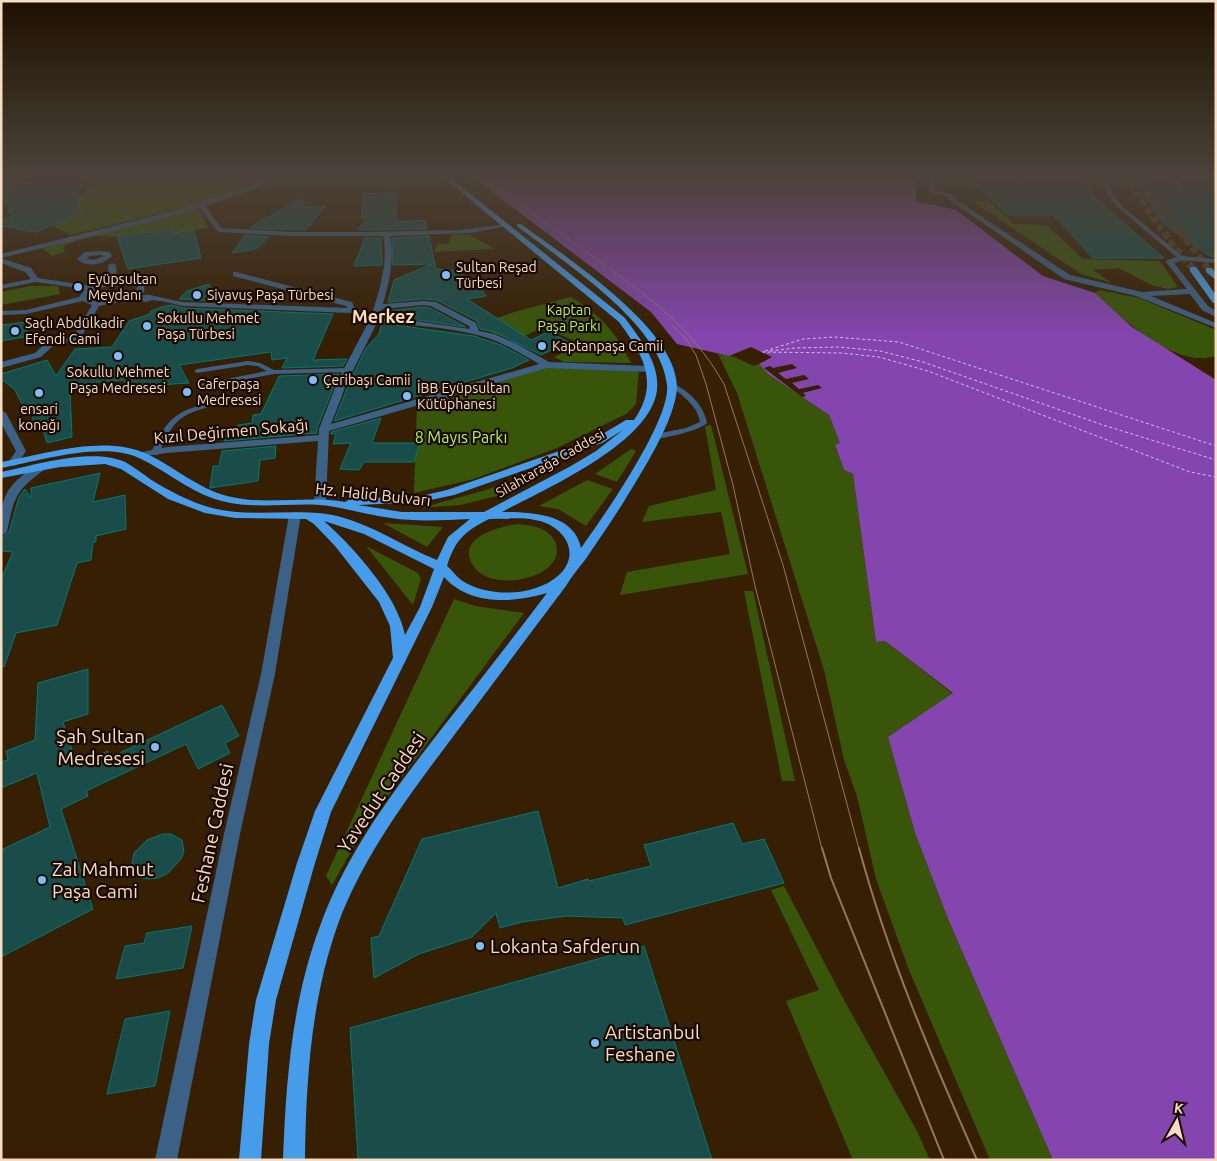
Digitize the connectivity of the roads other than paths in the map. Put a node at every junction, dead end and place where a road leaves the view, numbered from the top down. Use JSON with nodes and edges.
{"nodes":[{"id":1,"x":109,"y":229,"type":"edge"},
{"id":2,"x":217,"y":229,"type":"edge"},
{"id":3,"x":487,"y":229,"type":"edge"},
{"id":4,"x":510,"y":229,"type":"edge"},
{"id":5,"x":524,"y":229,"type":"edge"},
{"id":6,"x":996,"y":229,"type":"edge"},
{"id":7,"x":1147,"y":229,"type":"edge"},
{"id":8,"x":386,"y":234,"type":"junction"},
{"id":9,"x":1,"y":256,"type":"edge"},
{"id":10,"x":1181,"y":258,"type":"junction"},
{"id":11,"x":1,"y":260,"type":"edge"},
{"id":12,"x":110,"y":261,"type":"dead end"},
{"id":13,"x":1216,"y":261,"type":"edge"},
{"id":14,"x":1193,"y":269,"type":"tunnel mouth"},
{"id":15,"x":1209,"y":270,"type":"tunnel mouth"},
{"id":16,"x":236,"y":274,"type":"dead end"},
{"id":17,"x":1216,"y":278,"type":"edge"},
{"id":18,"x":36,"y":280,"type":"junction"},
{"id":19,"x":114,"y":282,"type":"junction"},
{"id":20,"x":1,"y":287,"type":"edge"},
{"id":21,"x":92,"y":288,"type":"junction"},
{"id":22,"x":1192,"y":291,"type":"junction"},
{"id":23,"x":1139,"y":294,"type":"junction"},
{"id":24,"x":134,"y":296,"type":"junction"},
{"id":25,"x":84,"y":298,"type":"junction"},
{"id":26,"x":1216,"y":301,"type":"edge"},
{"id":27,"x":97,"y":303,"type":"junction"},
{"id":28,"x":378,"y":307,"type":"junction"},
{"id":29,"x":352,"y":311,"type":"junction"},
{"id":30,"x":1,"y":313,"type":"edge"},
{"id":31,"x":1216,"y":315,"type":"edge"},
{"id":32,"x":375,"y":318,"type":"junction"},
{"id":33,"x":1216,"y":326,"type":"edge"},
{"id":34,"x":476,"y":332,"type":"junction"},
{"id":35,"x":546,"y":365,"type":"junction"},
{"id":36,"x":1,"y":366,"type":"edge"},
{"id":37,"x":650,"y":369,"type":"junction"},
{"id":38,"x":348,"y":370,"type":"junction"},
{"id":39,"x":197,"y":372,"type":"dead end"},
{"id":40,"x":274,"y":372,"type":"junction"},
{"id":41,"x":203,"y":385,"type":"dead end"},
{"id":42,"x":672,"y":386,"type":"junction"},
{"id":43,"x":248,"y":397,"type":"dead end"},
{"id":44,"x":645,"y":412,"type":"junction"},
{"id":45,"x":1,"y":413,"type":"edge"},
{"id":46,"x":323,"y":433,"type":"junction"},
{"id":47,"x":654,"y":437,"type":"junction"},
{"id":48,"x":155,"y":453,"type":"junction"},
{"id":49,"x":142,"y":455,"type":"junction"},
{"id":50,"x":13,"y":463,"type":"junction"},
{"id":51,"x":1,"y":465,"type":"edge"},
{"id":52,"x":40,"y":468,"type":"junction"},
{"id":53,"x":1,"y":475,"type":"edge"},
{"id":54,"x":5,"y":497,"type":"edge"},
{"id":55,"x":320,"y":502,"type":"junction"},
{"id":56,"x":297,"y":514,"type":"junction"},
{"id":57,"x":486,"y":516,"type":"junction"},
{"id":58,"x":1,"y":532,"type":"edge"},
{"id":59,"x":442,"y":568,"type":"junction"},
{"id":60,"x":570,"y":572,"type":"junction"},
{"id":61,"x":400,"y":659,"type":"junction"},
{"id":62,"x":166,"y":1160,"type":"edge"},
{"id":63,"x":250,"y":1160,"type":"edge"},
{"id":64,"x":294,"y":1160,"type":"edge"}],
"edges":[{"from":1,"to":9,"type":"street"},
{"from":2,"to":8,"type":"street"},
{"from":3,"to":8,"type":"street"},
{"from":4,"to":37,"type":"main road","name":"Silahtarağa Caddesi"},
{"from":5,"to":42,"type":"main road"},
{"from":6,"to":23,"type":"street"},
{"from":7,"to":10,"type":"lane"},
{"from":8,"to":28,"type":"street"},
{"from":10,"to":13,"type":"street"},
{"from":10,"to":22,"type":"street"},
{"from":11,"to":18,"type":"street"},
{"from":12,"to":19,"type":"street"},
{"from":14,"to":26,"type":"main road"},
{"from":15,"to":17,"type":"main road"},
{"from":16,"to":29,"type":"street"},
{"from":18,"to":20,"type":"street"},
{"from":18,"to":21,"type":"street"},
{"from":19,"to":21,"type":"street"},
{"from":19,"to":24,"type":"street"},
{"from":21,"to":25,"type":"street"},
{"from":22,"to":23,"type":"street"},
{"from":22,"to":31,"type":"street"},
{"from":23,"to":33,"type":"street"},
{"from":24,"to":27,"type":"street"},
{"from":24,"to":29,"type":"street"},
{"from":25,"to":27,"type":"street"},
{"from":25,"to":30,"type":"street"},
{"from":27,"to":36,"type":"street"},
{"from":28,"to":32,"type":"street"},
{"from":28,"to":34,"type":"street"},
{"from":29,"to":32,"type":"street"},
{"from":32,"to":34,"type":"street"},
{"from":32,"to":38,"type":"street"},
{"from":34,"to":35,"type":"street"},
{"from":35,"to":37,"type":"street"},
{"from":35,"to":46,"type":"street","name":"Kızıl Değirmen Sokağı"},
{"from":37,"to":44,"type":"main road","name":"Silahtarağa Caddesi"},
{"from":38,"to":40,"type":"lane"},
{"from":38,"to":46,"type":"street"},
{"from":39,"to":40,"type":"lane"},
{"from":40,"to":41,"type":"lane"},
{"from":42,"to":47,"type":"main road"},
{"from":42,"to":47,"type":"lane"},
{"from":43,"to":48,"type":"lane"},
{"from":44,"to":55,"type":"main road"},
{"from":44,"to":57,"type":"main road","name":"Silahtarağa Caddesi"},
{"from":45,"to":50,"type":"street"},
{"from":46,"to":48,"type":"street","name":"Kızıl Değirmen Sokağı"},
{"from":46,"to":55,"type":"street"},
{"from":47,"to":60,"type":"main road"},
{"from":48,"to":49,"type":"street","name":"Kızıl Değirmen Sokağı"},
{"from":49,"to":50,"type":"main road","name":"Hz. Halid Bulvarı"},
{"from":49,"to":55,"type":"main road","name":"Hz. Halid Bulvarı"},
{"from":50,"to":51,"type":"main road","name":"Hz. Halid Bulvarı"},
{"from":52,"to":53,"type":"main road","name":"Hz. Halid Bulvarı"},
{"from":52,"to":54,"type":"street"},
{"from":52,"to":56,"type":"main road","name":"Hz. Halid Bulvarı"},
{"from":54,"to":58,"type":"street"},
{"from":55,"to":57,"type":"main road","name":"Hz. Halid Bulvarı"},
{"from":56,"to":59,"type":"main road","name":"Hz. Halid Bulvarı"},
{"from":56,"to":61,"type":"main road"},
{"from":56,"to":62,"type":"street","name":"Feshane Caddesi"},
{"from":57,"to":59,"type":"main road"},
{"from":57,"to":60,"type":"main road"},
{"from":59,"to":60,"type":"main road"},
{"from":59,"to":61,"type":"main road","name":"Yavedut Caddesi"},
{"from":60,"to":64,"type":"main road","name":"Yavedut Caddesi"},
{"from":61,"to":63,"type":"main road","name":"Yavedut Caddesi"}]}
